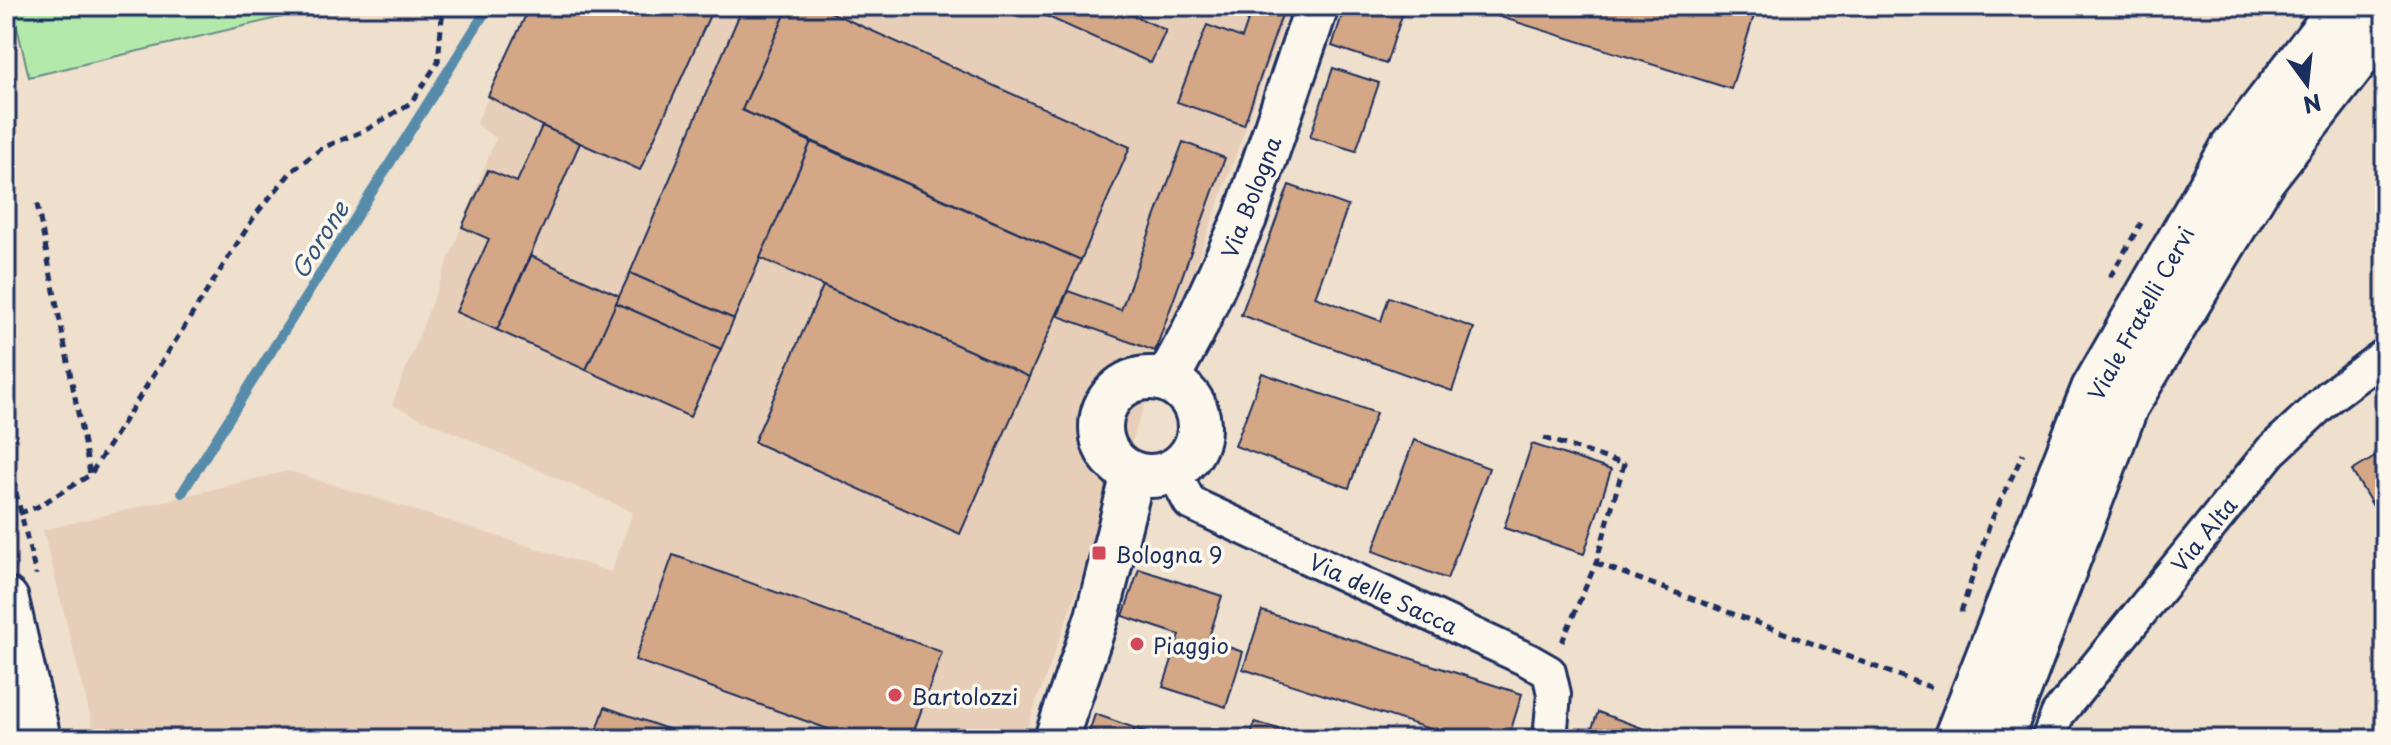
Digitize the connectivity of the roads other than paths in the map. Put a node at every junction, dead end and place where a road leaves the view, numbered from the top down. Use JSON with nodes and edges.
{"nodes":[{"id":1,"x":1317,"y":6,"type":"edge"},
{"id":2,"x":2343,"y":6,"type":"edge"},
{"id":3,"x":2385,"y":22,"type":"edge"},
{"id":4,"x":2385,"y":355,"type":"edge"},
{"id":5,"x":1167,"y":380,"type":"junction"},
{"id":6,"x":1153,"y":472,"type":"junction"},
{"id":7,"x":6,"y":600,"type":"edge"},
{"id":8,"x":38,"y":739,"type":"edge"},
{"id":9,"x":1056,"y":739,"type":"edge"},
{"id":10,"x":1550,"y":739,"type":"edge"},
{"id":11,"x":1956,"y":739,"type":"edge"},
{"id":12,"x":2000,"y":739,"type":"edge"},
{"id":13,"x":2048,"y":739,"type":"edge"}],
"edges":[{"from":1,"to":5,"type":"street","name":"Via Bologna"},
{"from":2,"to":11,"type":"main road","name":"Viale Fratelli Cervi"},
{"from":3,"to":12,"type":"main road","name":"Viale Fratelli Cervi"},
{"from":4,"to":13,"type":"street","name":"Via Alta"},
{"from":5,"to":6,"type":"street"},
{"from":5,"to":6,"type":"street"},
{"from":6,"to":9,"type":"street"},
{"from":6,"to":10,"type":"street","name":"Via delle Sacca"},
{"from":7,"to":8,"type":"main road"}]}
